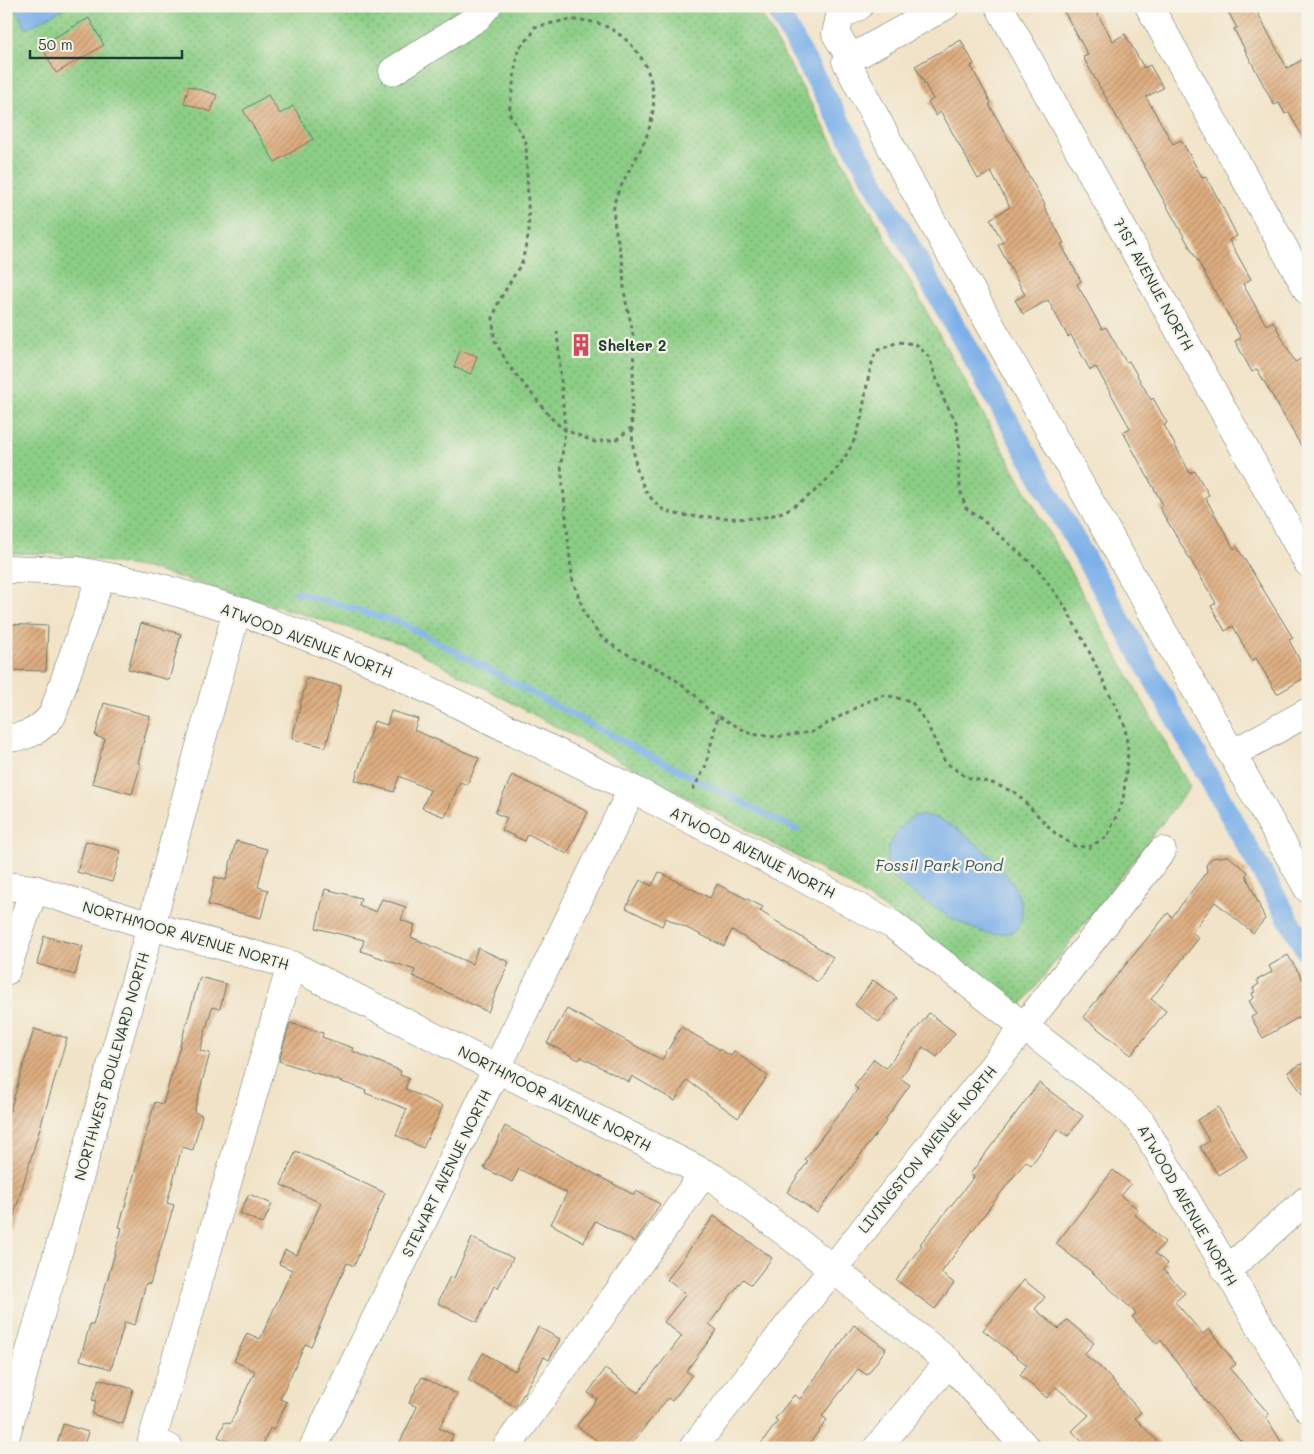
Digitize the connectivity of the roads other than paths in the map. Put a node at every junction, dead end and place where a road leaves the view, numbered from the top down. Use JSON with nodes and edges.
{"nodes":[{"id":1,"x":487,"y":6,"type":"edge"},
{"id":2,"x":859,"y":6,"type":"edge"},
{"id":3,"x":945,"y":6,"type":"edge"},
{"id":4,"x":999,"y":6,"type":"edge"},
{"id":5,"x":1149,"y":6,"type":"edge"},
{"id":6,"x":849,"y":60,"type":"junction"},
{"id":7,"x":393,"y":71,"type":"dead end"},
{"id":8,"x":1308,"y":291,"type":"edge"},
{"id":9,"x":1308,"y":563,"type":"edge"},
{"id":10,"x":6,"y":569,"type":"edge"},
{"id":11,"x":101,"y":576,"type":"junction"},
{"id":12,"x":237,"y":610,"type":"junction"},
{"id":13,"x":1308,"y":712,"type":"edge"},
{"id":14,"x":6,"y":738,"type":"edge"},
{"id":15,"x":1232,"y":754,"type":"junction"},
{"id":16,"x":632,"y":789,"type":"junction"},
{"id":17,"x":1162,"y":851,"type":"dead end"},
{"id":18,"x":6,"y":886,"type":"edge"},
{"id":19,"x":34,"y":889,"type":"junction"},
{"id":20,"x":1308,"y":889,"type":"edge"},
{"id":21,"x":151,"y":926,"type":"junction"},
{"id":22,"x":291,"y":964,"type":"junction"},
{"id":23,"x":6,"y":972,"type":"edge"},
{"id":24,"x":1025,"y":1027,"type":"junction"},
{"id":25,"x":497,"y":1068,"type":"junction"},
{"id":26,"x":704,"y":1173,"type":"junction"},
{"id":27,"x":1308,"y":1199,"type":"edge"},
{"id":28,"x":832,"y":1268,"type":"junction"},
{"id":29,"x":1226,"y":1270,"type":"junction"},
{"id":30,"x":949,"y":1362,"type":"junction"},
{"id":31,"x":1308,"y":1409,"type":"edge"},
{"id":32,"x":6,"y":1435,"type":"edge"},
{"id":33,"x":169,"y":1448,"type":"edge"},
{"id":34,"x":313,"y":1448,"type":"edge"},
{"id":35,"x":506,"y":1448,"type":"edge"},
{"id":36,"x":693,"y":1448,"type":"edge"},
{"id":37,"x":877,"y":1448,"type":"edge"},
{"id":38,"x":1026,"y":1448,"type":"edge"}],
"edges":[{"from":1,"to":7,"type":"street"},
{"from":2,"to":6,"type":"street"},
{"from":3,"to":6,"type":"street"},
{"from":4,"to":9,"type":"street","name":"71ST AVENUE NORTH"},
{"from":5,"to":8,"type":"street"},
{"from":6,"to":15,"type":"street"},
{"from":10,"to":11,"type":"street","name":"ATWOOD AVENUE NORTH"},
{"from":11,"to":12,"type":"street","name":"ATWOOD AVENUE NORTH"},
{"from":11,"to":14,"type":"street"},
{"from":12,"to":16,"type":"street","name":"ATWOOD AVENUE NORTH"},
{"from":12,"to":21,"type":"street","name":"NORTHWEST BOULEVARD NORTH"},
{"from":13,"to":15,"type":"street"},
{"from":15,"to":20,"type":"street"},
{"from":16,"to":24,"type":"street","name":"ATWOOD AVENUE NORTH"},
{"from":16,"to":25,"type":"street","name":"STEWART AVENUE NORTH"},
{"from":17,"to":24,"type":"street","name":"LIVINGSTON AVENUE NORTH"},
{"from":18,"to":19,"type":"street","name":"NORTHMOOR AVENUE NORTH"},
{"from":19,"to":21,"type":"street","name":"NORTHMOOR AVENUE NORTH"},
{"from":19,"to":23,"type":"street"},
{"from":21,"to":22,"type":"street","name":"NORTHMOOR AVENUE NORTH"},
{"from":21,"to":32,"type":"street","name":"NORTHWEST BOULEVARD NORTH"},
{"from":22,"to":25,"type":"street","name":"NORTHMOOR AVENUE NORTH"},
{"from":22,"to":33,"type":"street"},
{"from":24,"to":28,"type":"street","name":"LIVINGSTON AVENUE NORTH"},
{"from":24,"to":29,"type":"street","name":"ATWOOD AVENUE NORTH"},
{"from":25,"to":26,"type":"street","name":"NORTHMOOR AVENUE NORTH"},
{"from":25,"to":34,"type":"street","name":"STEWART AVENUE NORTH"},
{"from":26,"to":28,"type":"street","name":"NORTHMOOR AVENUE NORTH"},
{"from":26,"to":35,"type":"street"},
{"from":27,"to":29,"type":"street"},
{"from":28,"to":30,"type":"street","name":"NORTHMOOR AVENUE NORTH"},
{"from":28,"to":36,"type":"street","name":"LIVINGSTON AVENUE NORTH"},
{"from":29,"to":31,"type":"street","name":"ATWOOD AVENUE NORTH"},
{"from":30,"to":37,"type":"street"},
{"from":30,"to":38,"type":"street","name":"NORTHMOOR AVENUE NORTH"}]}
